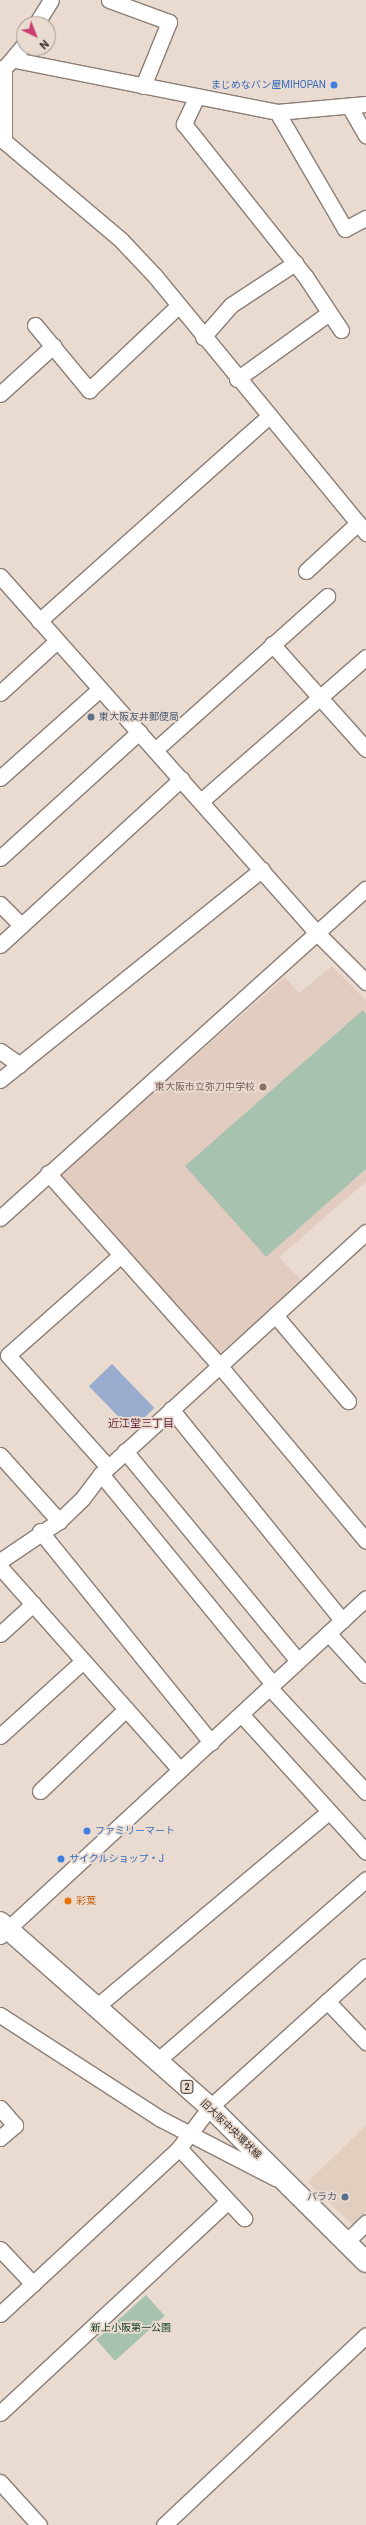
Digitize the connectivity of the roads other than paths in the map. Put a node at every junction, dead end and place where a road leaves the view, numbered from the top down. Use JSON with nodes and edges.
{"nodes":[{"id":1,"x":51,"y":0,"type":"edge"},
{"id":2,"x":110,"y":0,"type":"edge"},
{"id":3,"x":41,"y":16,"type":"edge"},
{"id":4,"x":16,"y":54,"type":"edge"},
{"id":5,"x":6,"y":65,"type":"edge"},
{"id":6,"x":143,"y":86,"type":"junction"},
{"id":7,"x":196,"y":98,"type":"junction"},
{"id":8,"x":366,"y":104,"type":"edge"},
{"id":9,"x":349,"y":106,"type":"junction"},
{"id":10,"x":277,"y":112,"type":"junction"},
{"id":11,"x":366,"y":135,"type":"edge"},
{"id":12,"x":366,"y":218,"type":"edge"},
{"id":13,"x":295,"y":263,"type":"junction"},
{"id":14,"x":178,"y":306,"type":"junction"},
{"id":15,"x":329,"y":313,"type":"junction"},
{"id":16,"x":35,"y":325,"type":"dead end"},
{"id":17,"x":341,"y":330,"type":"dead end"},
{"id":18,"x":203,"y":337,"type":"junction"},
{"id":19,"x":53,"y":346,"type":"junction"},
{"id":20,"x":237,"y":379,"type":"junction"},
{"id":21,"x":0,"y":394,"type":"edge"},
{"id":22,"x":268,"y":417,"type":"junction"},
{"id":23,"x":363,"y":527,"type":"edge"},
{"id":24,"x":306,"y":571,"type":"dead end"},
{"id":25,"x":0,"y":576,"type":"edge"},
{"id":26,"x":327,"y":596,"type":"dead end"},
{"id":27,"x":40,"y":621,"type":"junction"},
{"id":28,"x":58,"y":641,"type":"junction"},
{"id":29,"x":272,"y":644,"type":"junction"},
{"id":30,"x":366,"y":657,"type":"edge"},
{"id":31,"x":100,"y":689,"type":"junction"},
{"id":32,"x":0,"y":693,"type":"edge"},
{"id":33,"x":319,"y":696,"type":"junction"},
{"id":34,"x":139,"y":732,"type":"junction"},
{"id":35,"x":366,"y":749,"type":"edge"},
{"id":36,"x":155,"y":750,"type":"junction"},
{"id":37,"x":0,"y":778,"type":"edge"},
{"id":38,"x":181,"y":779,"type":"junction"},
{"id":39,"x":201,"y":801,"type":"junction"},
{"id":40,"x":0,"y":858,"type":"edge"},
{"id":41,"x":262,"y":869,"type":"junction"},
{"id":42,"x":366,"y":889,"type":"edge"},
{"id":43,"x":0,"y":904,"type":"edge"},
{"id":44,"x":21,"y":925,"type":"junction"},
{"id":45,"x":318,"y":934,"type":"junction"},
{"id":46,"x":0,"y":945,"type":"edge"},
{"id":47,"x":366,"y":982,"type":"edge"},
{"id":48,"x":0,"y":1051,"type":"edge"},
{"id":49,"x":20,"y":1065,"type":"junction"},
{"id":50,"x":0,"y":1080,"type":"edge"},
{"id":51,"x":48,"y":1173,"type":"junction"},
{"id":52,"x":0,"y":1218,"type":"edge"},
{"id":53,"x":366,"y":1232,"type":"edge"},
{"id":54,"x":121,"y":1255,"type":"junction"},
{"id":55,"x":275,"y":1315,"type":"junction"},
{"id":56,"x":219,"y":1365,"type":"junction"},
{"id":57,"x":348,"y":1401,"type":"dead end"},
{"id":58,"x":171,"y":1409,"type":"junction"},
{"id":59,"x":125,"y":1451,"type":"junction"},
{"id":60,"x":0,"y":1455,"type":"edge"},
{"id":61,"x":104,"y":1470,"type":"junction"},
{"id":62,"x":59,"y":1521,"type":"junction"},
{"id":63,"x":40,"y":1530,"type":"junction"},
{"id":64,"x":366,"y":1541,"type":"edge"},
{"id":65,"x":0,"y":1561,"type":"edge"},
{"id":66,"x":0,"y":1567,"type":"edge"},
{"id":67,"x":366,"y":1598,"type":"edge"},
{"id":68,"x":33,"y":1604,"type":"junction"},
{"id":69,"x":342,"y":1620,"type":"junction"},
{"id":70,"x":328,"y":1633,"type":"junction"},
{"id":71,"x":0,"y":1634,"type":"edge"},
{"id":72,"x":83,"y":1661,"type":"junction"},
{"id":73,"x":298,"y":1661,"type":"junction"},
{"id":74,"x":366,"y":1675,"type":"edge"},
{"id":75,"x":271,"y":1686,"type":"junction"},
{"id":76,"x":126,"y":1709,"type":"junction"},
{"id":77,"x":241,"y":1714,"type":"junction"},
{"id":78,"x":0,"y":1736,"type":"edge"},
{"id":79,"x":211,"y":1742,"type":"junction"},
{"id":80,"x":180,"y":1770,"type":"junction"},
{"id":81,"x":40,"y":1791,"type":"dead end"},
{"id":82,"x":366,"y":1792,"type":"edge"},
{"id":83,"x":328,"y":1812,"type":"junction"},
{"id":84,"x":366,"y":1852,"type":"edge"},
{"id":85,"x":366,"y":1879,"type":"edge"},
{"id":86,"x":3,"y":1929,"type":"edge"},
{"id":87,"x":366,"y":1966,"type":"edge"},
{"id":88,"x":327,"y":2002,"type":"junction"},
{"id":89,"x":96,"y":2007,"type":"junction"},
{"id":90,"x":0,"y":2015,"type":"edge"},
{"id":91,"x":366,"y":2042,"type":"edge"},
{"id":92,"x":157,"y":2061,"type":"junction"},
{"id":93,"x":210,"y":2107,"type":"junction"},
{"id":94,"x":0,"y":2108,"type":"edge"},
{"id":95,"x":189,"y":2132,"type":"junction"},
{"id":96,"x":0,"y":2138,"type":"edge"},
{"id":97,"x":178,"y":2148,"type":"junction"},
{"id":98,"x":289,"y":2185,"type":"junction"},
{"id":99,"x":228,"y":2201,"type":"junction"},
{"id":100,"x":244,"y":2218,"type":"dead end"},
{"id":101,"x":366,"y":2223,"type":"edge"},
{"id":102,"x":346,"y":2242,"type":"junction"},
{"id":103,"x":0,"y":2249,"type":"edge"},
{"id":104,"x":366,"y":2262,"type":"edge"},
{"id":105,"x":32,"y":2284,"type":"junction"},
{"id":106,"x":0,"y":2314,"type":"edge"},
{"id":107,"x":366,"y":2336,"type":"edge"},
{"id":108,"x":0,"y":2413,"type":"edge"},
{"id":109,"x":0,"y":2482,"type":"edge"},
{"id":110,"x":39,"y":2525,"type":"edge"},
{"id":111,"x":164,"y":2525,"type":"edge"}],
"edges":[{"from":1,"to":3,"type":"street"},
{"from":2,"to":6,"type":"street"},
{"from":4,"to":5,"type":"street"},
{"from":5,"to":6,"type":"street"},
{"from":5,"to":14,"type":"street"},
{"from":6,"to":7,"type":"street"},
{"from":7,"to":10,"type":"street"},
{"from":7,"to":13,"type":"street"},
{"from":8,"to":9,"type":"street"},
{"from":9,"to":10,"type":"street"},
{"from":9,"to":11,"type":"street"},
{"from":10,"to":12,"type":"street"},
{"from":13,"to":15,"type":"street"},
{"from":13,"to":18,"type":"street"},
{"from":14,"to":18,"type":"street"},
{"from":14,"to":19,"type":"street"},
{"from":15,"to":17,"type":"street"},
{"from":15,"to":20,"type":"street"},
{"from":16,"to":19,"type":"street"},
{"from":18,"to":20,"type":"street"},
{"from":19,"to":21,"type":"street"},
{"from":20,"to":22,"type":"street"},
{"from":22,"to":23,"type":"street"},
{"from":22,"to":27,"type":"street"},
{"from":23,"to":24,"type":"street"},
{"from":25,"to":27,"type":"street"},
{"from":26,"to":29,"type":"street"},
{"from":27,"to":28,"type":"street"},
{"from":28,"to":31,"type":"street"},
{"from":28,"to":32,"type":"street"},
{"from":29,"to":33,"type":"street"},
{"from":29,"to":36,"type":"street"},
{"from":30,"to":33,"type":"street"},
{"from":31,"to":34,"type":"street"},
{"from":31,"to":37,"type":"street"},
{"from":33,"to":35,"type":"street"},
{"from":33,"to":39,"type":"street"},
{"from":34,"to":36,"type":"street"},
{"from":34,"to":40,"type":"street"},
{"from":36,"to":38,"type":"street"},
{"from":38,"to":39,"type":"street"},
{"from":38,"to":44,"type":"street"},
{"from":39,"to":41,"type":"street"},
{"from":41,"to":45,"type":"street"},
{"from":41,"to":49,"type":"street"},
{"from":42,"to":45,"type":"street"},
{"from":43,"to":44,"type":"street"},
{"from":44,"to":46,"type":"street"},
{"from":45,"to":47,"type":"street"},
{"from":45,"to":51,"type":"street"},
{"from":48,"to":49,"type":"street"},
{"from":49,"to":50,"type":"street"},
{"from":51,"to":52,"type":"street"},
{"from":51,"to":54,"type":"street"},
{"from":53,"to":55,"type":"street"},
{"from":54,"to":56,"type":"street"},
{"from":54,"to":61,"type":"street"},
{"from":55,"to":56,"type":"street"},
{"from":55,"to":57,"type":"street"},
{"from":56,"to":58,"type":"street"},
{"from":56,"to":64,"type":"street"},
{"from":58,"to":59,"type":"street"},
{"from":58,"to":69,"type":"street"},
{"from":59,"to":61,"type":"street"},
{"from":59,"to":73,"type":"street"},
{"from":60,"to":62,"type":"street"},
{"from":61,"to":62,"type":"street"},
{"from":61,"to":75,"type":"street"},
{"from":62,"to":63,"type":"street"},
{"from":63,"to":65,"type":"street"},
{"from":63,"to":79,"type":"street"},
{"from":66,"to":68,"type":"street"},
{"from":67,"to":69,"type":"street"},
{"from":68,"to":71,"type":"street"},
{"from":68,"to":72,"type":"street"},
{"from":69,"to":70,"type":"street"},
{"from":70,"to":73,"type":"street"},
{"from":70,"to":74,"type":"street"},
{"from":72,"to":76,"type":"street"},
{"from":72,"to":78,"type":"street"},
{"from":73,"to":75,"type":"street"},
{"from":75,"to":77,"type":"street"},
{"from":75,"to":82,"type":"street"},
{"from":76,"to":80,"type":"street"},
{"from":76,"to":81,"type":"street"},
{"from":77,"to":79,"type":"street"},
{"from":77,"to":83,"type":"street"},
{"from":79,"to":80,"type":"street"},
{"from":80,"to":86,"type":"street"},
{"from":83,"to":84,"type":"street"},
{"from":83,"to":89,"type":"street"},
{"from":85,"to":92,"type":"street"},
{"from":86,"to":89,"type":"main road","name":"旧大阪中央環状線","number":"2"},
{"from":87,"to":88,"type":"street"},
{"from":88,"to":91,"type":"street"},
{"from":88,"to":93,"type":"street"},
{"from":89,"to":92,"type":"main road","name":"旧大阪中央環状線","number":"2"},
{"from":90,"to":95,"type":"street"},
{"from":92,"to":93,"type":"main road","name":"旧大阪中央環状線","number":"2"},
{"from":93,"to":95,"type":"street"},
{"from":93,"to":98,"type":"main road","name":"旧大阪中央環状線","number":"2"},
{"from":94,"to":96,"type":"street"},
{"from":95,"to":97,"type":"street"},
{"from":95,"to":98,"type":"street"},
{"from":97,"to":99,"type":"street"},
{"from":97,"to":105,"type":"street"},
{"from":98,"to":102,"type":"main road","name":"旧大阪中央環状線","number":"2"},
{"from":99,"to":100,"type":"street"},
{"from":99,"to":108,"type":"street"},
{"from":101,"to":102,"type":"street"},
{"from":102,"to":104,"type":"main road","name":"旧大阪中央環状線","number":"2"},
{"from":103,"to":105,"type":"street"},
{"from":105,"to":106,"type":"street"},
{"from":107,"to":111,"type":"street"},
{"from":109,"to":110,"type":"street"}]}
